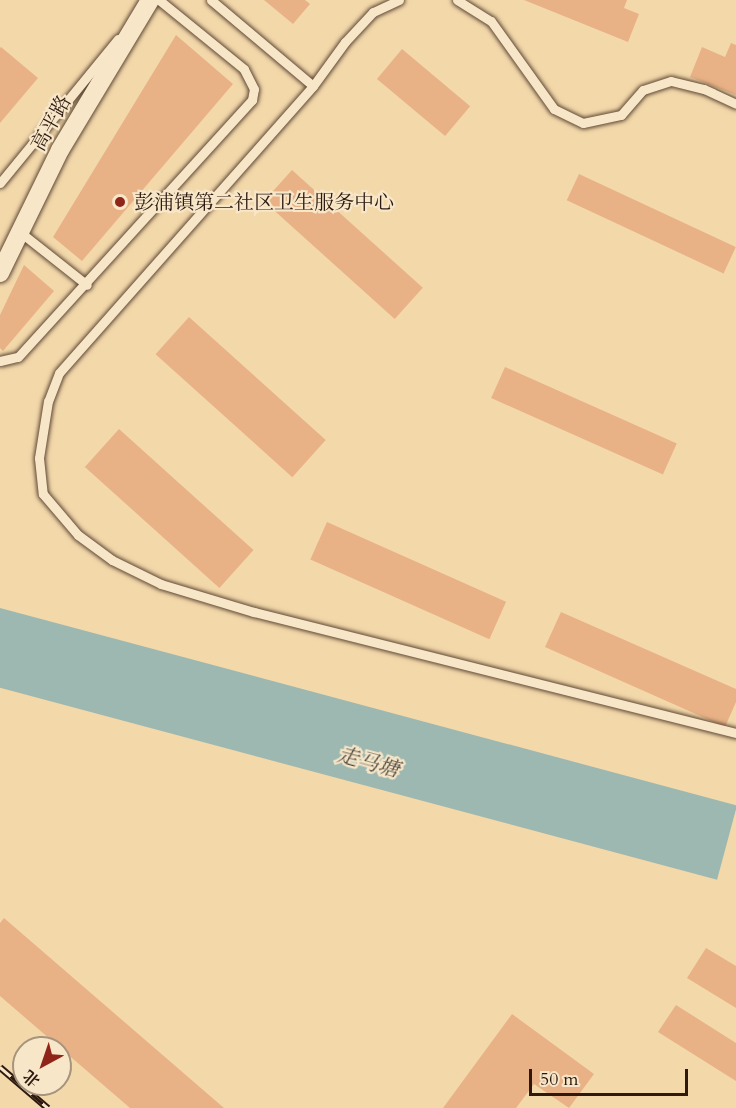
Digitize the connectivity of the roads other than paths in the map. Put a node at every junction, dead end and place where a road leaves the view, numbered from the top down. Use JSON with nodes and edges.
{"nodes":[{"id":1,"x":150,"y":0,"type":"edge"},
{"id":2,"x":159,"y":0,"type":"edge"},
{"id":3,"x":211,"y":0,"type":"edge"},
{"id":4,"x":399,"y":0,"type":"edge"},
{"id":5,"x":457,"y":0,"type":"edge"},
{"id":6,"x":313,"y":86,"type":"junction"},
{"id":7,"x":736,"y":104,"type":"edge"},
{"id":8,"x":0,"y":183,"type":"edge"},
{"id":9,"x":20,"y":232,"type":"junction"},
{"id":10,"x":0,"y":273,"type":"edge"},
{"id":11,"x":87,"y":285,"type":"junction"},
{"id":12,"x":0,"y":361,"type":"edge"},
{"id":13,"x":736,"y":733,"type":"edge"}],
"edges":[{"from":1,"to":8,"type":"lane"},
{"from":1,"to":9,"type":"street","name":"高平路"},
{"from":2,"to":11,"type":"lane"},
{"from":3,"to":6,"type":"lane"},
{"from":4,"to":6,"type":"lane"},
{"from":5,"to":7,"type":"lane"},
{"from":6,"to":13,"type":"lane"},
{"from":9,"to":10,"type":"street","name":"高平路"},
{"from":9,"to":11,"type":"lane"},
{"from":11,"to":12,"type":"lane"}]}
